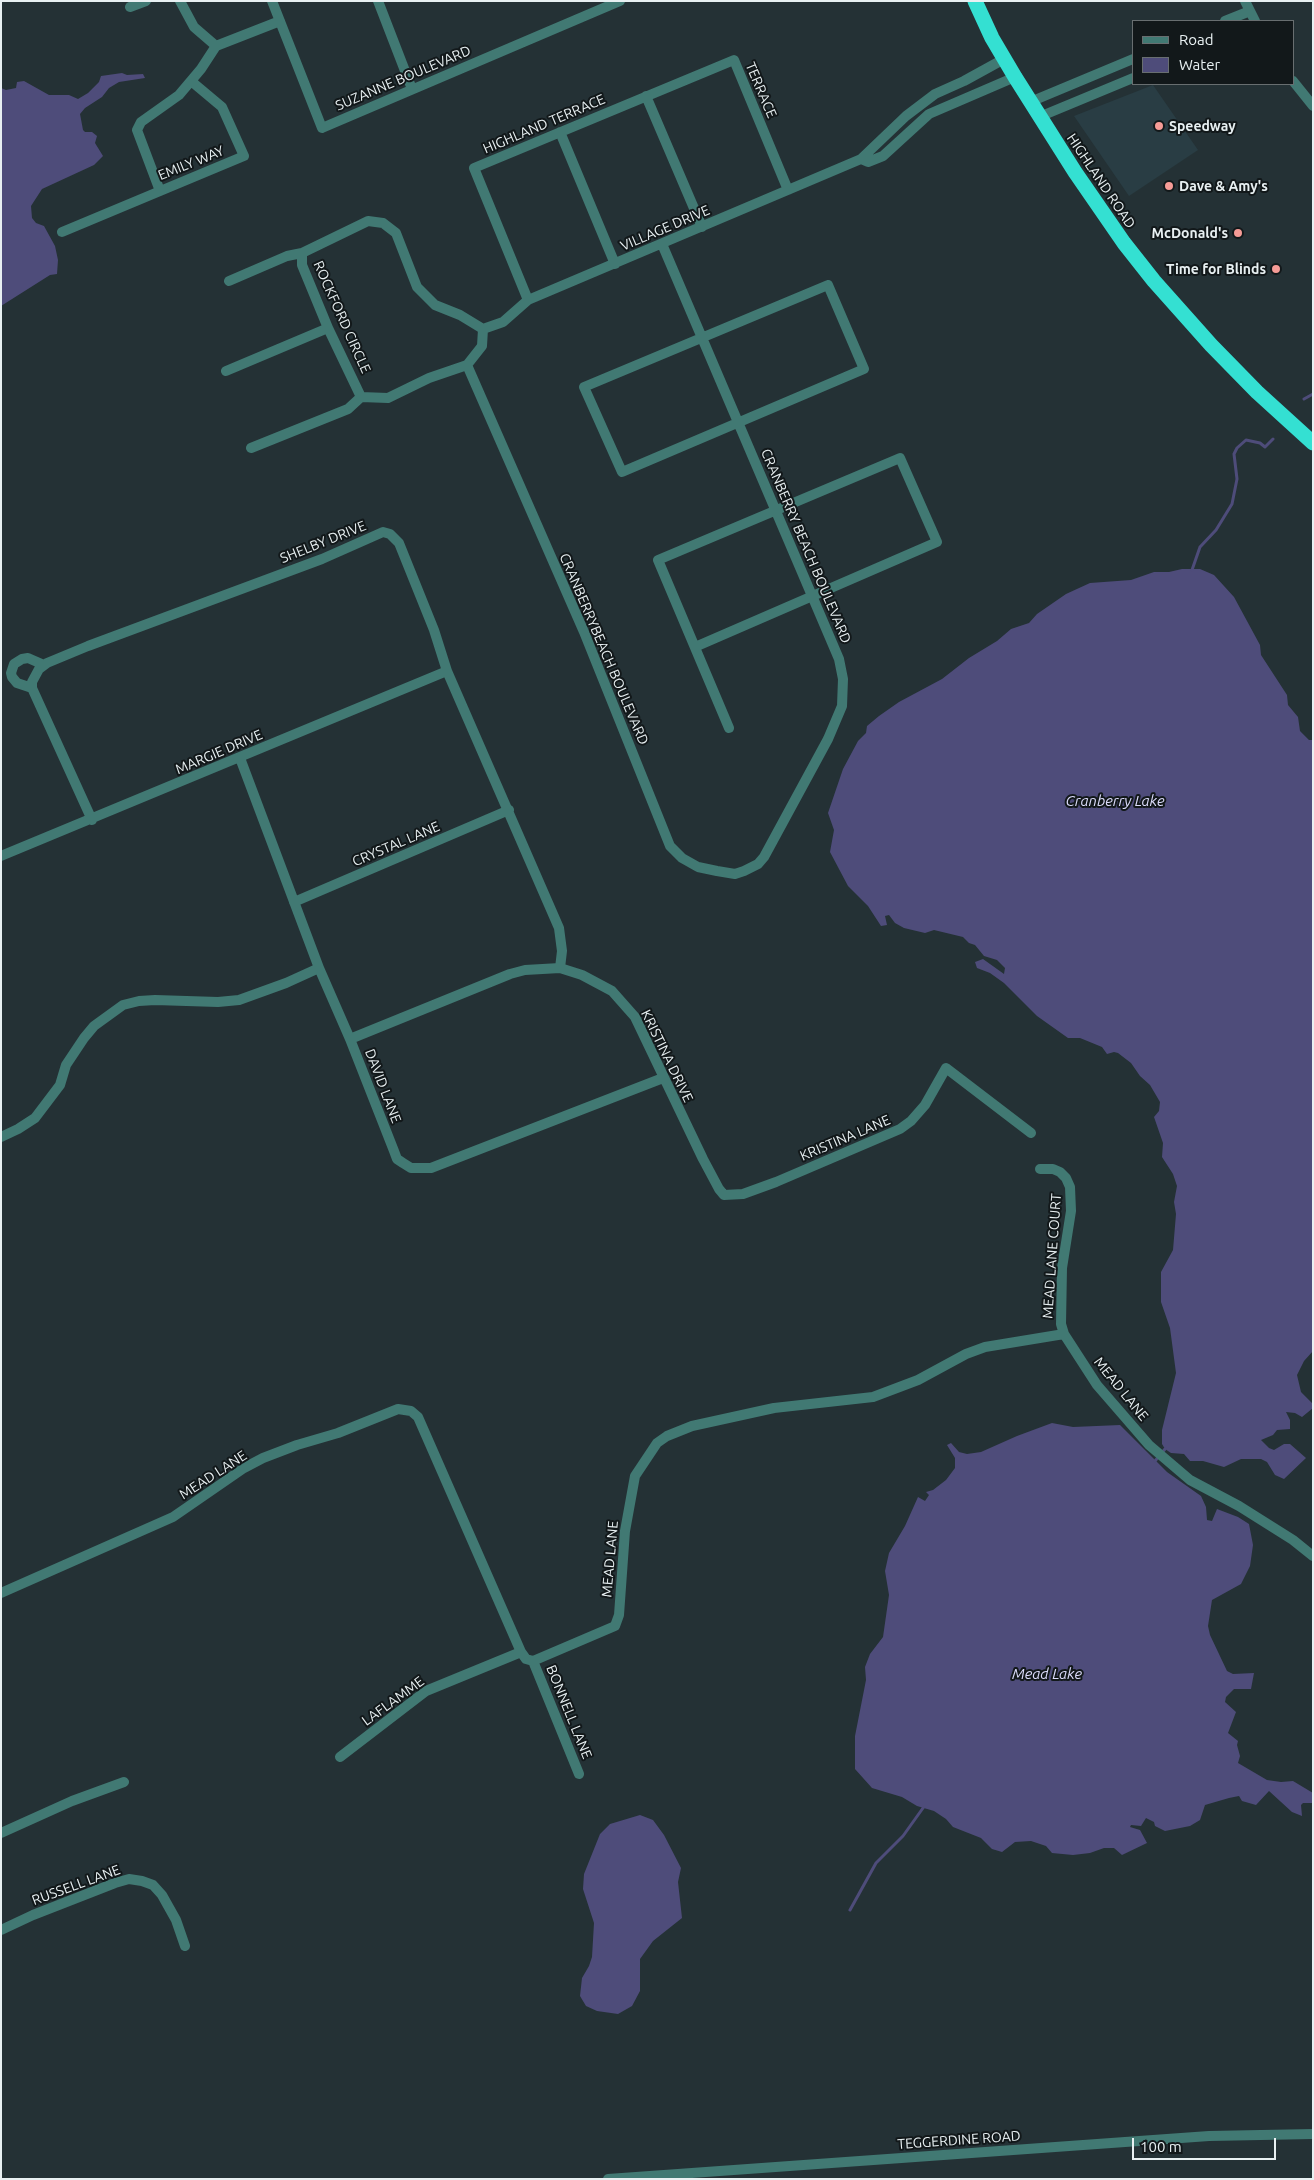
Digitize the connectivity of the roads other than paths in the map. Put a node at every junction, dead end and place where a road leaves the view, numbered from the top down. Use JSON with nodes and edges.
{"nodes":[{"id":1,"x":146,"y":1,"type":"edge"},
{"id":2,"x":180,"y":1,"type":"edge"},
{"id":3,"x":272,"y":1,"type":"edge"},
{"id":4,"x":378,"y":1,"type":"edge"},
{"id":5,"x":620,"y":1,"type":"edge"},
{"id":6,"x":975,"y":1,"type":"edge"},
{"id":7,"x":602,"y":5,"type":"edge"},
{"id":8,"x":1247,"y":6,"type":"edge"},
{"id":9,"x":130,"y":7,"type":"dead end"},
{"id":10,"x":1226,"y":20,"type":"edge"},
{"id":11,"x":1254,"y":20,"type":"edge"},
{"id":12,"x":280,"y":21,"type":"junction"},
{"id":13,"x":216,"y":46,"type":"junction"},
{"id":14,"x":1004,"y":59,"type":"junction"},
{"id":15,"x":1132,"y":59,"type":"edge"},
{"id":16,"x":1110,"y":69,"type":"junction"},
{"id":17,"x":1015,"y":77,"type":"junction"},
{"id":18,"x":1132,"y":78,"type":"edge"},
{"id":19,"x":191,"y":81,"type":"junction"},
{"id":20,"x":1294,"y":82,"type":"edge"},
{"id":21,"x":1117,"y":83,"type":"junction"},
{"id":22,"x":412,"y":89,"type":"junction"},
{"id":23,"x":646,"y":96,"type":"junction"},
{"id":24,"x":1030,"y":102,"type":"junction"},
{"id":25,"x":1313,"y":106,"type":"edge"},
{"id":26,"x":1039,"y":117,"type":"junction"},
{"id":27,"x":560,"y":132,"type":"junction"},
{"id":28,"x":861,"y":159,"type":"junction"},
{"id":29,"x":788,"y":190,"type":"junction"},
{"id":30,"x":160,"y":191,"type":"junction"},
{"id":31,"x":702,"y":227,"type":"junction"},
{"id":32,"x":62,"y":232,"type":"dead end"},
{"id":33,"x":662,"y":244,"type":"junction"},
{"id":34,"x":302,"y":254,"type":"junction"},
{"id":35,"x":615,"y":264,"type":"junction"},
{"id":36,"x":229,"y":281,"type":"dead end"},
{"id":37,"x":528,"y":300,"type":"junction"},
{"id":38,"x":328,"y":328,"type":"junction"},
{"id":39,"x":483,"y":329,"type":"junction"},
{"id":40,"x":702,"y":337,"type":"junction"},
{"id":41,"x":467,"y":365,"type":"junction"},
{"id":42,"x":226,"y":371,"type":"dead end"},
{"id":43,"x":361,"y":397,"type":"junction"},
{"id":44,"x":739,"y":423,"type":"junction"},
{"id":45,"x":1313,"y":444,"type":"edge"},
{"id":46,"x":251,"y":448,"type":"dead end"},
{"id":47,"x":776,"y":511,"type":"junction"},
{"id":48,"x":812,"y":596,"type":"junction"},
{"id":49,"x":696,"y":647,"type":"junction"},
{"id":50,"x":44,"y":665,"type":"junction"},
{"id":51,"x":447,"y":671,"type":"junction"},
{"id":52,"x":32,"y":688,"type":"junction"},
{"id":53,"x":729,"y":728,"type":"dead end"},
{"id":54,"x":240,"y":758,"type":"junction"},
{"id":55,"x":509,"y":810,"type":"junction"},
{"id":56,"x":92,"y":820,"type":"junction"},
{"id":57,"x":1,"y":856,"type":"edge"},
{"id":58,"x":764,"y":857,"type":"joint"},
{"id":59,"x":294,"y":902,"type":"junction"},
{"id":60,"x":319,"y":968,"type":"junction"},
{"id":61,"x":560,"y":968,"type":"junction"},
{"id":62,"x":350,"y":1039,"type":"junction"},
{"id":63,"x":663,"y":1078,"type":"junction"},
{"id":64,"x":1031,"y":1133,"type":"dead end"},
{"id":65,"x":1,"y":1137,"type":"edge"},
{"id":66,"x":1040,"y":1168,"type":"dead end"},
{"id":67,"x":727,"y":1195,"type":"joint"},
{"id":68,"x":1064,"y":1334,"type":"junction"},
{"id":69,"x":1313,"y":1556,"type":"edge"},
{"id":70,"x":1,"y":1593,"type":"edge"},
{"id":71,"x":521,"y":1652,"type":"junction"},
{"id":72,"x":533,"y":1661,"type":"junction"},
{"id":73,"x":340,"y":1757,"type":"dead end"},
{"id":74,"x":579,"y":1774,"type":"dead end"},
{"id":75,"x":124,"y":1782,"type":"dead end"},
{"id":76,"x":1,"y":1833,"type":"edge"},
{"id":77,"x":1,"y":1930,"type":"edge"},
{"id":78,"x":185,"y":1946,"type":"dead end"},
{"id":79,"x":1313,"y":2134,"type":"edge"},
{"id":80,"x":608,"y":2179,"type":"edge"}],
"edges":[{"from":1,"to":9,"type":"street"},
{"from":2,"to":13,"type":"street"},
{"from":3,"to":12,"type":"street","name":"SUZANNE BOULEVARD"},
{"from":4,"to":22,"type":"street"},
{"from":5,"to":7,"type":"street","name":"SUZANNE BOULEVARD"},
{"from":6,"to":14,"type":"highway","name":"HIGHLAND ROAD"},
{"from":7,"to":22,"type":"street","name":"SUZANNE BOULEVARD"},
{"from":8,"to":10,"type":"street"},
{"from":8,"to":11,"type":"street"},
{"from":12,"to":13,"type":"street"},
{"from":12,"to":22,"type":"street","name":"SUZANNE BOULEVARD"},
{"from":13,"to":19,"type":"street"},
{"from":14,"to":17,"type":"highway","name":"HIGHLAND ROAD"},
{"from":14,"to":28,"type":"street","name":"VILLAGE DRIVE"},
{"from":15,"to":16,"type":"street"},
{"from":16,"to":21,"type":"street"},
{"from":16,"to":24,"type":"street"},
{"from":17,"to":24,"type":"highway","name":"HIGHLAND ROAD"},
{"from":17,"to":28,"type":"street","name":"VILLAGE DRIVE"},
{"from":18,"to":21,"type":"street"},
{"from":19,"to":30,"type":"street"},
{"from":19,"to":30,"type":"street","name":"EMILY WAY"},
{"from":20,"to":25,"type":"street"},
{"from":21,"to":26,"type":"street"},
{"from":23,"to":27,"type":"street","name":"HIGHLAND TERRACE"},
{"from":23,"to":29,"type":"street","name":"TERRACE"},
{"from":23,"to":31,"type":"street"},
{"from":24,"to":26,"type":"highway","name":"HIGHLAND ROAD"},
{"from":26,"to":45,"type":"highway","name":"HIGHLAND ROAD"},
{"from":27,"to":35,"type":"street"},
{"from":27,"to":37,"type":"street","name":"HIGHLAND TERRACE"},
{"from":28,"to":29,"type":"street","name":"VILLAGE DRIVE"},
{"from":29,"to":31,"type":"street","name":"VILLAGE DRIVE"},
{"from":30,"to":32,"type":"street","name":"EMILY WAY"},
{"from":31,"to":33,"type":"street","name":"VILLAGE DRIVE"},
{"from":33,"to":35,"type":"street","name":"VILLAGE DRIVE"},
{"from":33,"to":40,"type":"street","name":"CRANBERRY BEACH BOULEVARD"},
{"from":34,"to":36,"type":"street"},
{"from":34,"to":38,"type":"street","name":"ROCKFORD CIRCLE"},
{"from":34,"to":39,"type":"street","name":"ROCKFORD CIRCLE"},
{"from":35,"to":37,"type":"street","name":"VILLAGE DRIVE"},
{"from":37,"to":39,"type":"street","name":"VILLAGE DRIVE"},
{"from":38,"to":42,"type":"street"},
{"from":38,"to":43,"type":"street","name":"ROCKFORD CIRCLE"},
{"from":39,"to":41,"type":"street"},
{"from":40,"to":44,"type":"street","name":"CRANBERRY BEACH BOULEVARD"},
{"from":40,"to":44,"type":"street"},
{"from":40,"to":44,"type":"street"},
{"from":41,"to":43,"type":"street"},
{"from":41,"to":58,"type":"street","name":"CRANBERRYBEACH BOULEVARD"},
{"from":43,"to":46,"type":"street"},
{"from":44,"to":47,"type":"street","name":"CRANBERRY BEACH BOULEVARD"},
{"from":47,"to":48,"type":"street","name":"CRANBERRY BEACH BOULEVARD"},
{"from":47,"to":48,"type":"street"},
{"from":47,"to":49,"type":"street"},
{"from":48,"to":49,"type":"street"},
{"from":48,"to":58,"type":"street","name":"CRANBERRY BEACH BOULEVARD"},
{"from":49,"to":53,"type":"street"},
{"from":50,"to":51,"type":"street","name":"SHELBY DRIVE"},
{"from":50,"to":52,"type":"street"},
{"from":50,"to":52,"type":"street"},
{"from":51,"to":54,"type":"street","name":"MARGIE DRIVE"},
{"from":51,"to":55,"type":"street","name":"SHELBY DRIVE"},
{"from":52,"to":56,"type":"street"},
{"from":54,"to":56,"type":"street","name":"MARGIE DRIVE"},
{"from":54,"to":59,"type":"street","name":"DAVID LANE"},
{"from":55,"to":59,"type":"street","name":"CRYSTAL LANE"},
{"from":55,"to":61,"type":"street","name":"SHELBY DRIVE"},
{"from":56,"to":57,"type":"street","name":"MARGIE DRIVE"},
{"from":59,"to":60,"type":"street","name":"DAVID LANE"},
{"from":60,"to":62,"type":"street","name":"DAVID LANE"},
{"from":60,"to":65,"type":"street"},
{"from":61,"to":62,"type":"street","name":"KRISTINA DRIVE"},
{"from":61,"to":63,"type":"street","name":"KRISTINA DRIVE"},
{"from":62,"to":63,"type":"street","name":"DAVID LANE"},
{"from":63,"to":67,"type":"street","name":"KRISTINA DRIVE"},
{"from":64,"to":67,"type":"street","name":"KRISTINA LANE"},
{"from":66,"to":68,"type":"street","name":"MEAD LANE COURT"},
{"from":68,"to":69,"type":"street","name":"MEAD LANE"},
{"from":68,"to":72,"type":"street","name":"MEAD LANE"},
{"from":70,"to":71,"type":"street","name":"MEAD LANE"},
{"from":71,"to":72,"type":"street","name":"MEAD LANE"},
{"from":71,"to":73,"type":"street","name":"LAFLAMME"},
{"from":72,"to":74,"type":"street","name":"BONNELL LANE"},
{"from":75,"to":76,"type":"street"},
{"from":77,"to":78,"type":"street","name":"RUSSELL LANE"},
{"from":79,"to":80,"type":"street","name":"TEGGERDINE ROAD"}]}
